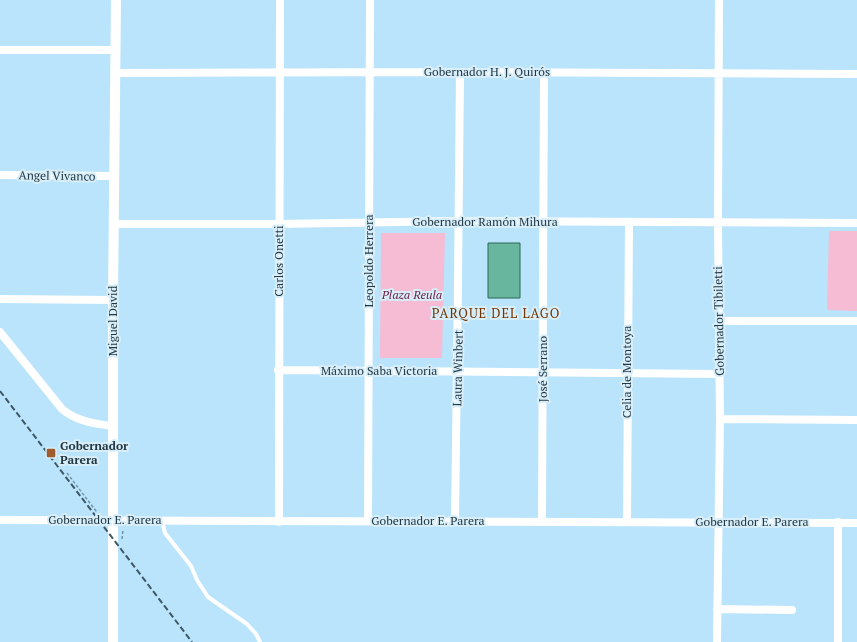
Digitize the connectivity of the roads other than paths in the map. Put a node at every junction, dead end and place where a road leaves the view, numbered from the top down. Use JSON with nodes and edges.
{"nodes":[{"id":1,"x":116,"y":0,"type":"edge"},
{"id":2,"x":280,"y":0,"type":"edge"},
{"id":3,"x":370,"y":0,"type":"edge"},
{"id":4,"x":719,"y":0,"type":"edge"},
{"id":5,"x":0,"y":50,"type":"edge"},
{"id":6,"x":116,"y":50,"type":"junction"},
{"id":7,"x":281,"y":72,"type":"junction"},
{"id":8,"x":369,"y":72,"type":"junction"},
{"id":9,"x":460,"y":72,"type":"junction"},
{"id":10,"x":544,"y":72,"type":"junction"},
{"id":11,"x":116,"y":73,"type":"junction"},
{"id":12,"x":718,"y":73,"type":"junction"},
{"id":13,"x":857,"y":74,"type":"edge"},
{"id":14,"x":0,"y":175,"type":"edge"},
{"id":15,"x":114,"y":176,"type":"junction"},
{"id":16,"x":458,"y":221,"type":"junction"},
{"id":17,"x":544,"y":222,"type":"junction"},
{"id":18,"x":370,"y":223,"type":"junction"},
{"id":19,"x":629,"y":223,"type":"junction"},
{"id":20,"x":718,"y":223,"type":"junction"},
{"id":21,"x":857,"y":223,"type":"edge"},
{"id":22,"x":114,"y":224,"type":"junction"},
{"id":23,"x":280,"y":224,"type":"junction"},
{"id":24,"x":0,"y":299,"type":"edge"},
{"id":25,"x":113,"y":300,"type":"junction"},
{"id":26,"x":719,"y":321,"type":"junction"},
{"id":27,"x":857,"y":321,"type":"edge"},
{"id":28,"x":0,"y":332,"type":"edge"},
{"id":29,"x":278,"y":370,"type":"junction"},
{"id":30,"x":369,"y":370,"type":"junction"},
{"id":31,"x":458,"y":371,"type":"junction"},
{"id":32,"x":544,"y":372,"type":"junction"},
{"id":33,"x":627,"y":373,"type":"junction"},
{"id":34,"x":719,"y":374,"type":"junction"},
{"id":35,"x":720,"y":419,"type":"junction"},
{"id":36,"x":857,"y":420,"type":"edge"},
{"id":37,"x":113,"y":426,"type":"junction"},
{"id":38,"x":0,"y":520,"type":"edge"},
{"id":39,"x":113,"y":520,"type":"junction"},
{"id":40,"x":162,"y":521,"type":"junction"},
{"id":41,"x":368,"y":521,"type":"junction"},
{"id":42,"x":455,"y":521,"type":"junction"},
{"id":43,"x":279,"y":522,"type":"junction"},
{"id":44,"x":542,"y":522,"type":"junction"},
{"id":45,"x":627,"y":522,"type":"junction"},
{"id":46,"x":718,"y":522,"type":"junction"},
{"id":47,"x":838,"y":522,"type":"junction"},
{"id":48,"x":857,"y":523,"type":"edge"},
{"id":49,"x":717,"y":609,"type":"junction"},
{"id":50,"x":792,"y":610,"type":"dead end"},
{"id":51,"x":113,"y":642,"type":"edge"},
{"id":52,"x":260,"y":642,"type":"edge"},
{"id":53,"x":717,"y":642,"type":"edge"},
{"id":54,"x":838,"y":642,"type":"edge"}],
"edges":[{"from":1,"to":6,"type":"street","name":"Miguel David"},
{"from":2,"to":7,"type":"street","name":"Carlos Onetti"},
{"from":3,"to":8,"type":"street","name":"Leopoldo Herrera"},
{"from":4,"to":12,"type":"street","name":"Gobernador Tibiletti"},
{"from":5,"to":6,"type":"street"},
{"from":6,"to":11,"type":"street","name":"Miguel David"},
{"from":7,"to":8,"type":"street","name":"Gobernador H. J. Quirós"},
{"from":7,"to":11,"type":"street","name":"Gobernador H. J. Quirós"},
{"from":7,"to":23,"type":"street","name":"Carlos Onetti"},
{"from":8,"to":9,"type":"street","name":"Gobernador H. J. Quirós"},
{"from":8,"to":18,"type":"street","name":"Leopoldo Herrera"},
{"from":9,"to":10,"type":"street","name":"Gobernador H. J. Quirós"},
{"from":9,"to":16,"type":"street","name":"Laura Winbert"},
{"from":10,"to":12,"type":"street","name":"Gobernador H. J. Quirós"},
{"from":10,"to":17,"type":"street","name":"José Serrano"},
{"from":11,"to":15,"type":"street","name":"Miguel David"},
{"from":12,"to":13,"type":"street","name":"Gobernador H. J. Quirós"},
{"from":12,"to":20,"type":"street","name":"Gobernador Tibiletti"},
{"from":14,"to":15,"type":"street","name":"Angel Vivanco"},
{"from":15,"to":22,"type":"street","name":"Miguel David"},
{"from":16,"to":17,"type":"street","name":"Gobernador Ramón Mihura"},
{"from":16,"to":18,"type":"street","name":"Gobernador Ramón Mihura"},
{"from":16,"to":31,"type":"street","name":"Laura Winbert"},
{"from":17,"to":19,"type":"street","name":"Gobernador Ramón Mihura"},
{"from":17,"to":32,"type":"street","name":"José Serrano"},
{"from":18,"to":23,"type":"street","name":"Gobernador Ramón Mihura"},
{"from":18,"to":30,"type":"street","name":"Leopoldo Herrera"},
{"from":19,"to":20,"type":"street","name":"Gobernador Ramón Mihura"},
{"from":19,"to":33,"type":"street","name":"Celia de Montoya"},
{"from":20,"to":21,"type":"street","name":"Gobernador Ramón Mihura"},
{"from":20,"to":26,"type":"street","name":"Gobernador Tibiletti"},
{"from":22,"to":23,"type":"street","name":"Gobernador Ramón Mihura"},
{"from":22,"to":25,"type":"street","name":"Miguel David"},
{"from":23,"to":29,"type":"street","name":"Carlos Onetti"},
{"from":24,"to":25,"type":"street"},
{"from":25,"to":37,"type":"street","name":"Miguel David"},
{"from":26,"to":27,"type":"street"},
{"from":26,"to":34,"type":"street","name":"Gobernador Tibiletti"},
{"from":28,"to":37,"type":"street"},
{"from":29,"to":30,"type":"street","name":"Máximo Saba Victoria"},
{"from":29,"to":43,"type":"street","name":"Carlos Onetti"},
{"from":30,"to":31,"type":"street","name":"Máximo Saba Victoria"},
{"from":30,"to":41,"type":"street","name":"Leopoldo Herrera"},
{"from":31,"to":32,"type":"street","name":"Máximo Saba Victoria"},
{"from":31,"to":42,"type":"street","name":"Laura Winbert"},
{"from":32,"to":33,"type":"street","name":"Máximo Saba Victoria"},
{"from":32,"to":44,"type":"street","name":"José Serrano"},
{"from":33,"to":34,"type":"street","name":"Máximo Saba Victoria"},
{"from":33,"to":45,"type":"street","name":"Celia de Montoya"},
{"from":34,"to":35,"type":"street","name":"Gobernador Tibiletti"},
{"from":35,"to":36,"type":"street"},
{"from":35,"to":46,"type":"street","name":"Gobernador Tibiletti"},
{"from":37,"to":39,"type":"street","name":"Miguel David"},
{"from":38,"to":39,"type":"street","name":"Gobernador E. Parera"},
{"from":39,"to":40,"type":"street","name":"Gobernador E. Parera"},
{"from":39,"to":51,"type":"street","name":"Miguel David"},
{"from":40,"to":43,"type":"street","name":"Gobernador E. Parera"},
{"from":40,"to":52,"type":"lane"},
{"from":41,"to":42,"type":"street","name":"Gobernador E. Parera"},
{"from":41,"to":43,"type":"street","name":"Gobernador E. Parera"},
{"from":42,"to":44,"type":"street","name":"Gobernador E. Parera"},
{"from":44,"to":45,"type":"street","name":"Gobernador E. Parera"},
{"from":45,"to":46,"type":"street","name":"Gobernador E. Parera"},
{"from":46,"to":47,"type":"street","name":"Gobernador E. Parera"},
{"from":46,"to":49,"type":"street","name":"Gobernador Tibiletti"},
{"from":47,"to":48,"type":"street","name":"Gobernador E. Parera"},
{"from":47,"to":54,"type":"street"},
{"from":49,"to":50,"type":"street"},
{"from":49,"to":53,"type":"street","name":"Gobernador Tibiletti"}]}
